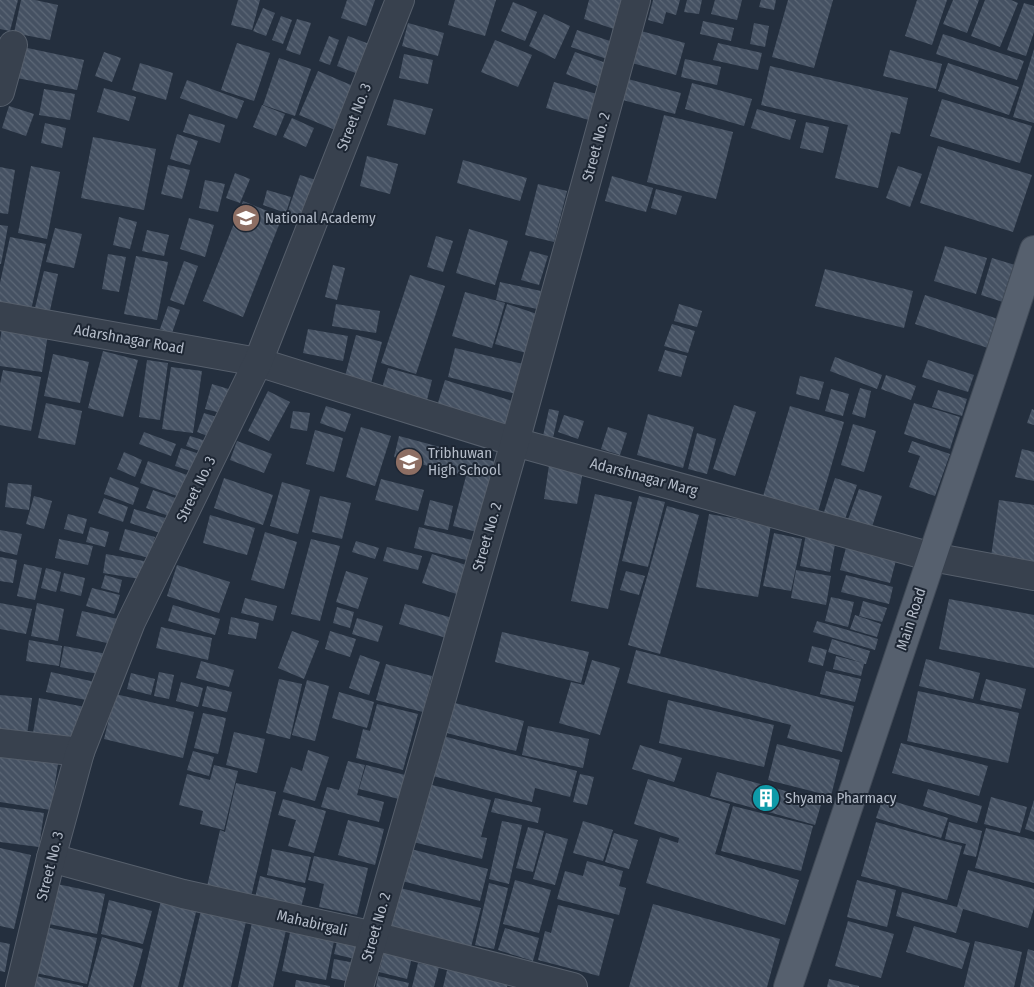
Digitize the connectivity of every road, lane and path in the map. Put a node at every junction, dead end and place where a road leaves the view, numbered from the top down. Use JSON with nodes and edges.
{"nodes":[{"id":1,"x":400,"y":0,"type":"edge"},
{"id":2,"x":636,"y":0,"type":"edge"},
{"id":3,"x":13,"y":45,"type":"dead end"},
{"id":4,"x":0,"y":92,"type":"edge"},
{"id":5,"x":1034,"y":250,"type":"edge"},
{"id":6,"x":0,"y":316,"type":"edge"},
{"id":7,"x":258,"y":362,"type":"junction"},
{"id":8,"x":514,"y":442,"type":"junction"},
{"id":9,"x":932,"y":557,"type":"junction"},
{"id":10,"x":1034,"y":576,"type":"edge"},
{"id":11,"x":0,"y":743,"type":"edge"},
{"id":12,"x":80,"y":752,"type":"junction"},
{"id":13,"x":52,"y":858,"type":"junction"},
{"id":14,"x":374,"y":936,"type":"junction"},
{"id":15,"x":512,"y":980,"type":"edge"},
{"id":16,"x":13,"y":984,"type":"edge"},
{"id":17,"x":359,"y":987,"type":"edge"},
{"id":18,"x":573,"y":987,"type":"edge"},
{"id":19,"x":788,"y":987,"type":"edge"}],
"edges":[{"from":1,"to":7,"type":"street","name":"Street No. 3"},
{"from":2,"to":8,"type":"street","name":"Street No. 2"},
{"from":3,"to":4,"type":"street"},
{"from":5,"to":9,"type":"main road","name":"Main Road"},
{"from":6,"to":7,"type":"street","name":"Adarshnagar Road"},
{"from":7,"to":8,"type":"street","name":"Adarshnagar Marg"},
{"from":7,"to":12,"type":"street","name":"Street No. 3"},
{"from":8,"to":9,"type":"street","name":"Adarshnagar Marg"},
{"from":8,"to":14,"type":"street","name":"Street No. 2"},
{"from":9,"to":10,"type":"street","name":"Adarshnagar Marg"},
{"from":9,"to":19,"type":"main road","name":"Main Road"},
{"from":11,"to":12,"type":"street"},
{"from":12,"to":13,"type":"street","name":"Street No. 3"},
{"from":13,"to":14,"type":"street","name":"Mahabirgali"},
{"from":13,"to":16,"type":"street","name":"Street No. 3"},
{"from":14,"to":15,"type":"street","name":"Mahabirgali"},
{"from":14,"to":17,"type":"street","name":"Street No. 2"},
{"from":15,"to":18,"type":"street","name":"Mahabirgali"}]}
